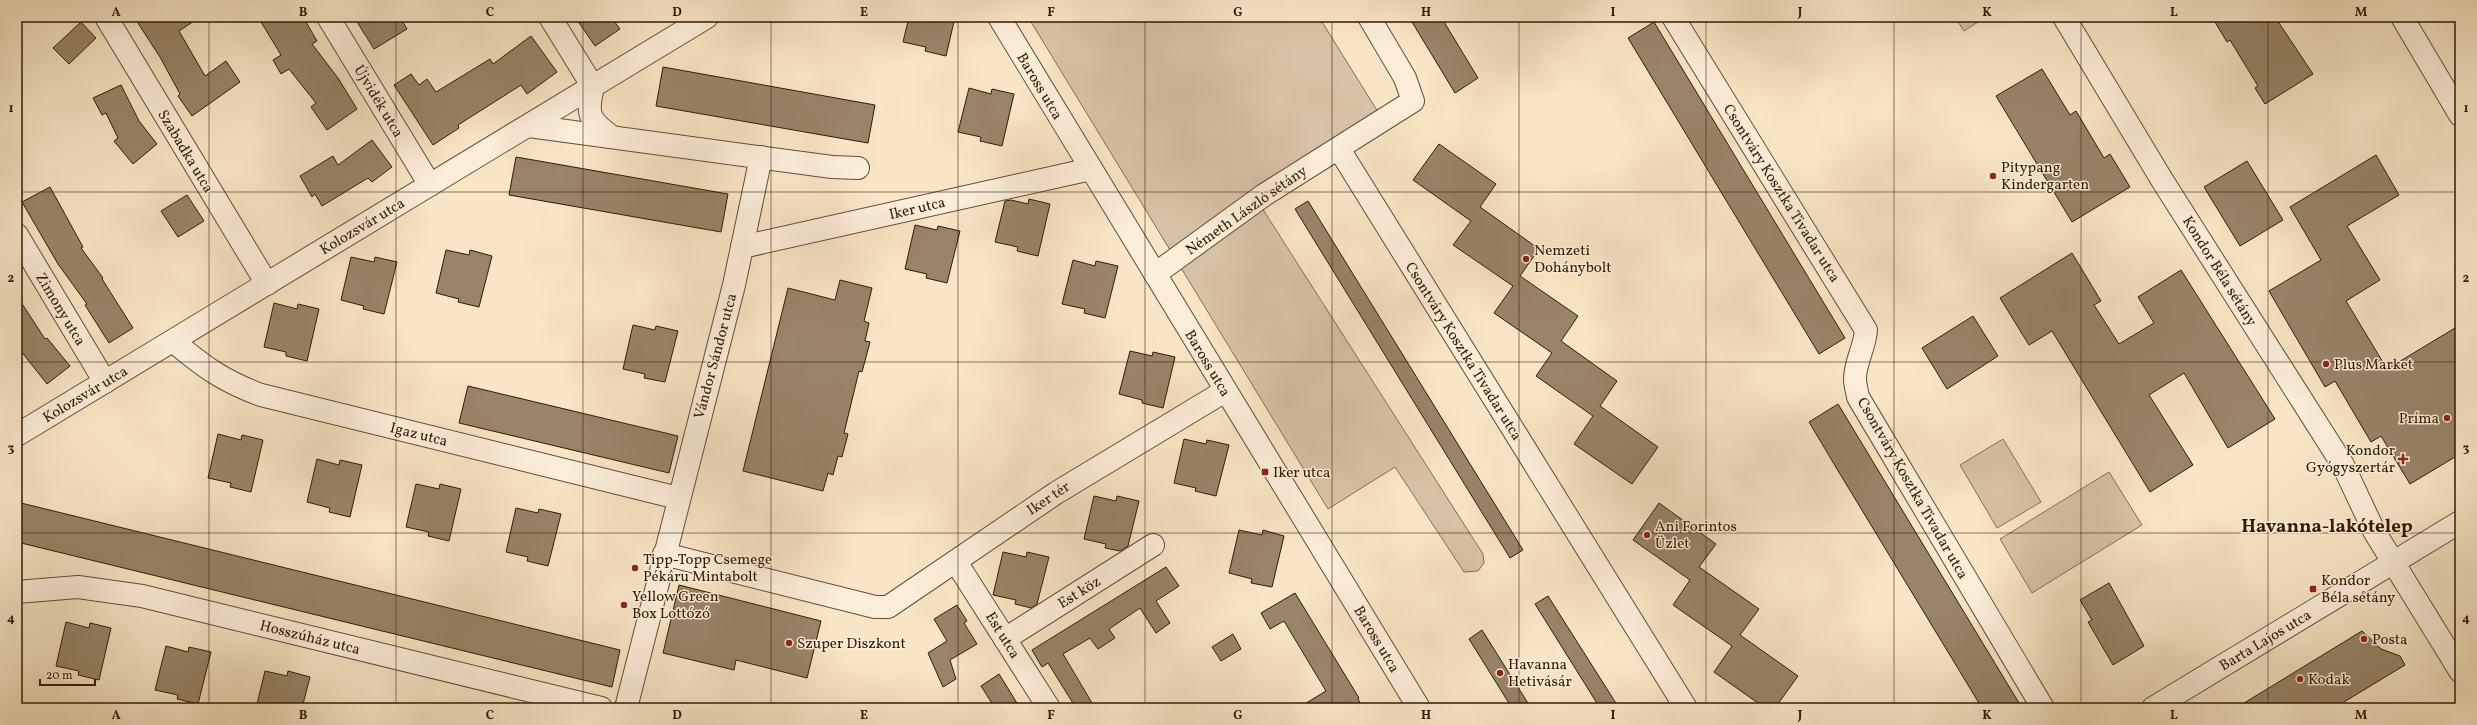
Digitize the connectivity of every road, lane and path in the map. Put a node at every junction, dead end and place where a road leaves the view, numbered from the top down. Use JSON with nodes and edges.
{"nodes":[{"id":1,"x":106,"y":17,"type":"edge"},
{"id":2,"x":328,"y":17,"type":"edge"},
{"id":3,"x":550,"y":17,"type":"edge"},
{"id":4,"x":707,"y":17,"type":"edge"},
{"id":5,"x":999,"y":17,"type":"edge"},
{"id":6,"x":1369,"y":17,"type":"edge"},
{"id":7,"x":1673,"y":17,"type":"edge"},
{"id":8,"x":2064,"y":17,"type":"edge"},
{"id":9,"x":2402,"y":17,"type":"edge"},
{"id":10,"x":593,"y":87,"type":"junction"},
{"id":11,"x":2460,"y":115,"type":"edge"},
{"id":12,"x":529,"y":126,"type":"junction"},
{"id":13,"x":612,"y":137,"type":"junction"},
{"id":14,"x":1338,"y":149,"type":"junction"},
{"id":15,"x":761,"y":157,"type":"junction"},
{"id":16,"x":858,"y":168,"type":"dead end"},
{"id":17,"x":1091,"y":169,"type":"junction"},
{"id":18,"x":430,"y":185,"type":"junction"},
{"id":19,"x":17,"y":235,"type":"edge"},
{"id":20,"x":742,"y":248,"type":"junction"},
{"id":21,"x":1155,"y":274,"type":"junction"},
{"id":22,"x":267,"y":284,"type":"junction"},
{"id":23,"x":173,"y":341,"type":"junction"},
{"id":24,"x":105,"y":382,"type":"junction"},
{"id":25,"x":1225,"y":391,"type":"junction"},
{"id":26,"x":17,"y":435,"type":"edge"},
{"id":27,"x":678,"y":498,"type":"junction"},
{"id":28,"x":2460,"y":522,"type":"edge"},
{"id":29,"x":1153,"y":545,"type":"dead end"},
{"id":30,"x":664,"y":554,"type":"junction"},
{"id":31,"x":956,"y":562,"type":"junction"},
{"id":32,"x":2393,"y":563,"type":"junction"},
{"id":33,"x":17,"y":592,"type":"edge"},
{"id":34,"x":1005,"y":639,"type":"junction"},
{"id":35,"x":2460,"y":671,"type":"edge"},
{"id":36,"x":600,"y":708,"type":"edge"},
{"id":37,"x":626,"y":708,"type":"edge"},
{"id":38,"x":1049,"y":708,"type":"edge"},
{"id":39,"x":1419,"y":708,"type":"edge"},
{"id":40,"x":1686,"y":708,"type":"edge"},
{"id":41,"x":2043,"y":708,"type":"edge"},
{"id":42,"x":2153,"y":708,"type":"edge"}],
"edges":[{"from":1,"to":22,"type":"street","name":"Szabadka utca"},
{"from":2,"to":18,"type":"street","name":"Újvidék utca"},
{"from":3,"to":10,"type":"street"},
{"from":4,"to":10,"type":"street","name":"Kolozsvár utca"},
{"from":5,"to":17,"type":"street","name":"Baross utca"},
{"from":6,"to":14,"type":"street"},
{"from":7,"to":41,"type":"street","name":"Csontváry Kosztka Tivadar utca"},
{"from":8,"to":32,"type":"street","name":"Kondor Béla sétány"},
{"from":9,"to":11,"type":"street"},
{"from":10,"to":12,"type":"street","name":"Kolozsvár utca"},
{"from":10,"to":13,"type":"street"},
{"from":12,"to":13,"type":"street"},
{"from":12,"to":18,"type":"street","name":"Kolozsvár utca"},
{"from":13,"to":15,"type":"street"},
{"from":14,"to":21,"type":"street","name":"Németh László sétány"},
{"from":14,"to":40,"type":"street","name":"Csontváry Kosztka Tivadar utca"},
{"from":15,"to":16,"type":"street"},
{"from":15,"to":20,"type":"street","name":"Vándor Sándor utca"},
{"from":17,"to":20,"type":"street","name":"Iker utca"},
{"from":17,"to":21,"type":"street","name":"Baross utca"},
{"from":18,"to":22,"type":"street","name":"Kolozsvár utca"},
{"from":19,"to":24,"type":"street","name":"Zimony utca"},
{"from":20,"to":27,"type":"street","name":"Vándor Sándor utca"},
{"from":21,"to":25,"type":"street","name":"Baross utca"},
{"from":22,"to":23,"type":"street","name":"Kolozsvár utca"},
{"from":23,"to":24,"type":"street","name":"Kolozsvár utca"},
{"from":23,"to":27,"type":"street","name":"Igaz utca"},
{"from":24,"to":26,"type":"street","name":"Kolozsvár utca"},
{"from":25,"to":31,"type":"street","name":"Iker tér"},
{"from":25,"to":39,"type":"street","name":"Baross utca"},
{"from":27,"to":30,"type":"street","name":"Vándor Sándor utca"},
{"from":28,"to":32,"type":"street","name":"Barta Lajos utca"},
{"from":29,"to":34,"type":"street","name":"Est köz"},
{"from":30,"to":31,"type":"street","name":"Iker tér"},
{"from":30,"to":37,"type":"street","name":"Vándor Sándor utca"},
{"from":31,"to":34,"type":"street","name":"Est utca"},
{"from":32,"to":35,"type":"street","name":"Kondor Béla sétány"},
{"from":32,"to":42,"type":"street","name":"Barta Lajos utca"},
{"from":33,"to":36,"type":"street","name":"Hosszúház utca"},
{"from":34,"to":38,"type":"street","name":"Est utca"}]}
